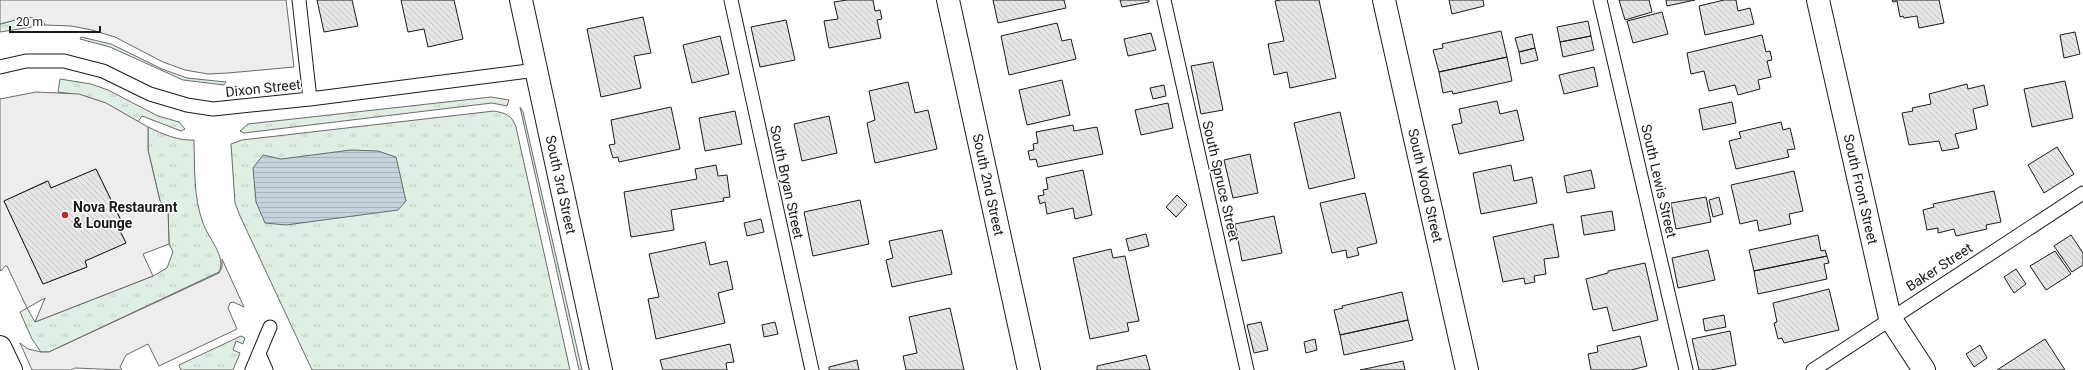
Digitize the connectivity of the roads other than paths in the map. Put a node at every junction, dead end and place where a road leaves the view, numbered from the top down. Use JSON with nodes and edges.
{"nodes":[{"id":1,"x":299,"y":0,"type":"edge"},
{"id":2,"x":521,"y":0,"type":"edge"},
{"id":3,"x":731,"y":0,"type":"edge"},
{"id":4,"x":948,"y":0,"type":"edge"},
{"id":5,"x":1164,"y":0,"type":"edge"},
{"id":6,"x":1384,"y":0,"type":"edge"},
{"id":7,"x":1600,"y":0,"type":"edge"},
{"id":8,"x":1818,"y":0,"type":"edge"},
{"id":9,"x":0,"y":67,"type":"edge"},
{"id":10,"x":536,"y":70,"type":"junction"},
{"id":11,"x":310,"y":99,"type":"junction"},
{"id":12,"x":2083,"y":192,"type":"edge"},
{"id":13,"x":1890,"y":318,"type":"junction"},
{"id":14,"x":270,"y":327,"type":"dead end"},
{"id":15,"x":0,"y":347,"type":"edge"},
{"id":16,"x":259,"y":354,"type":"junction"},
{"id":17,"x":11,"y":370,"type":"edge"},
{"id":18,"x":252,"y":370,"type":"edge"},
{"id":19,"x":266,"y":370,"type":"edge"},
{"id":20,"x":601,"y":370,"type":"edge"},
{"id":21,"x":812,"y":370,"type":"edge"},
{"id":22,"x":1029,"y":370,"type":"edge"},
{"id":23,"x":1247,"y":370,"type":"edge"},
{"id":24,"x":1467,"y":370,"type":"edge"},
{"id":25,"x":1686,"y":370,"type":"edge"},
{"id":26,"x":1813,"y":370,"type":"edge"},
{"id":27,"x":1924,"y":370,"type":"edge"}],
"edges":[{"from":1,"to":11,"type":"lane"},
{"from":2,"to":10,"type":"street","name":"South 3rd Street"},
{"from":3,"to":21,"type":"lane","name":"South Bryan Street"},
{"from":4,"to":22,"type":"street","name":"South 2nd Street"},
{"from":5,"to":23,"type":"lane","name":"South Spruce Street"},
{"from":6,"to":24,"type":"street","name":"South Wood Street"},
{"from":7,"to":25,"type":"lane","name":"South Lewis Street"},
{"from":8,"to":13,"type":"street","name":"South Front Street"},
{"from":9,"to":11,"type":"lane","name":"Dixon Street"},
{"from":10,"to":11,"type":"lane","name":"Dixon Street"},
{"from":10,"to":20,"type":"street","name":"South 3rd Street"},
{"from":12,"to":13,"type":"lane","name":"Baker Street"},
{"from":13,"to":26,"type":"lane","name":"Baker Street"},
{"from":13,"to":27,"type":"street","name":"South Front Street"},
{"from":14,"to":16,"type":"lane"},
{"from":15,"to":17,"type":"street"},
{"from":16,"to":18,"type":"lane"},
{"from":16,"to":19,"type":"lane"}]}
